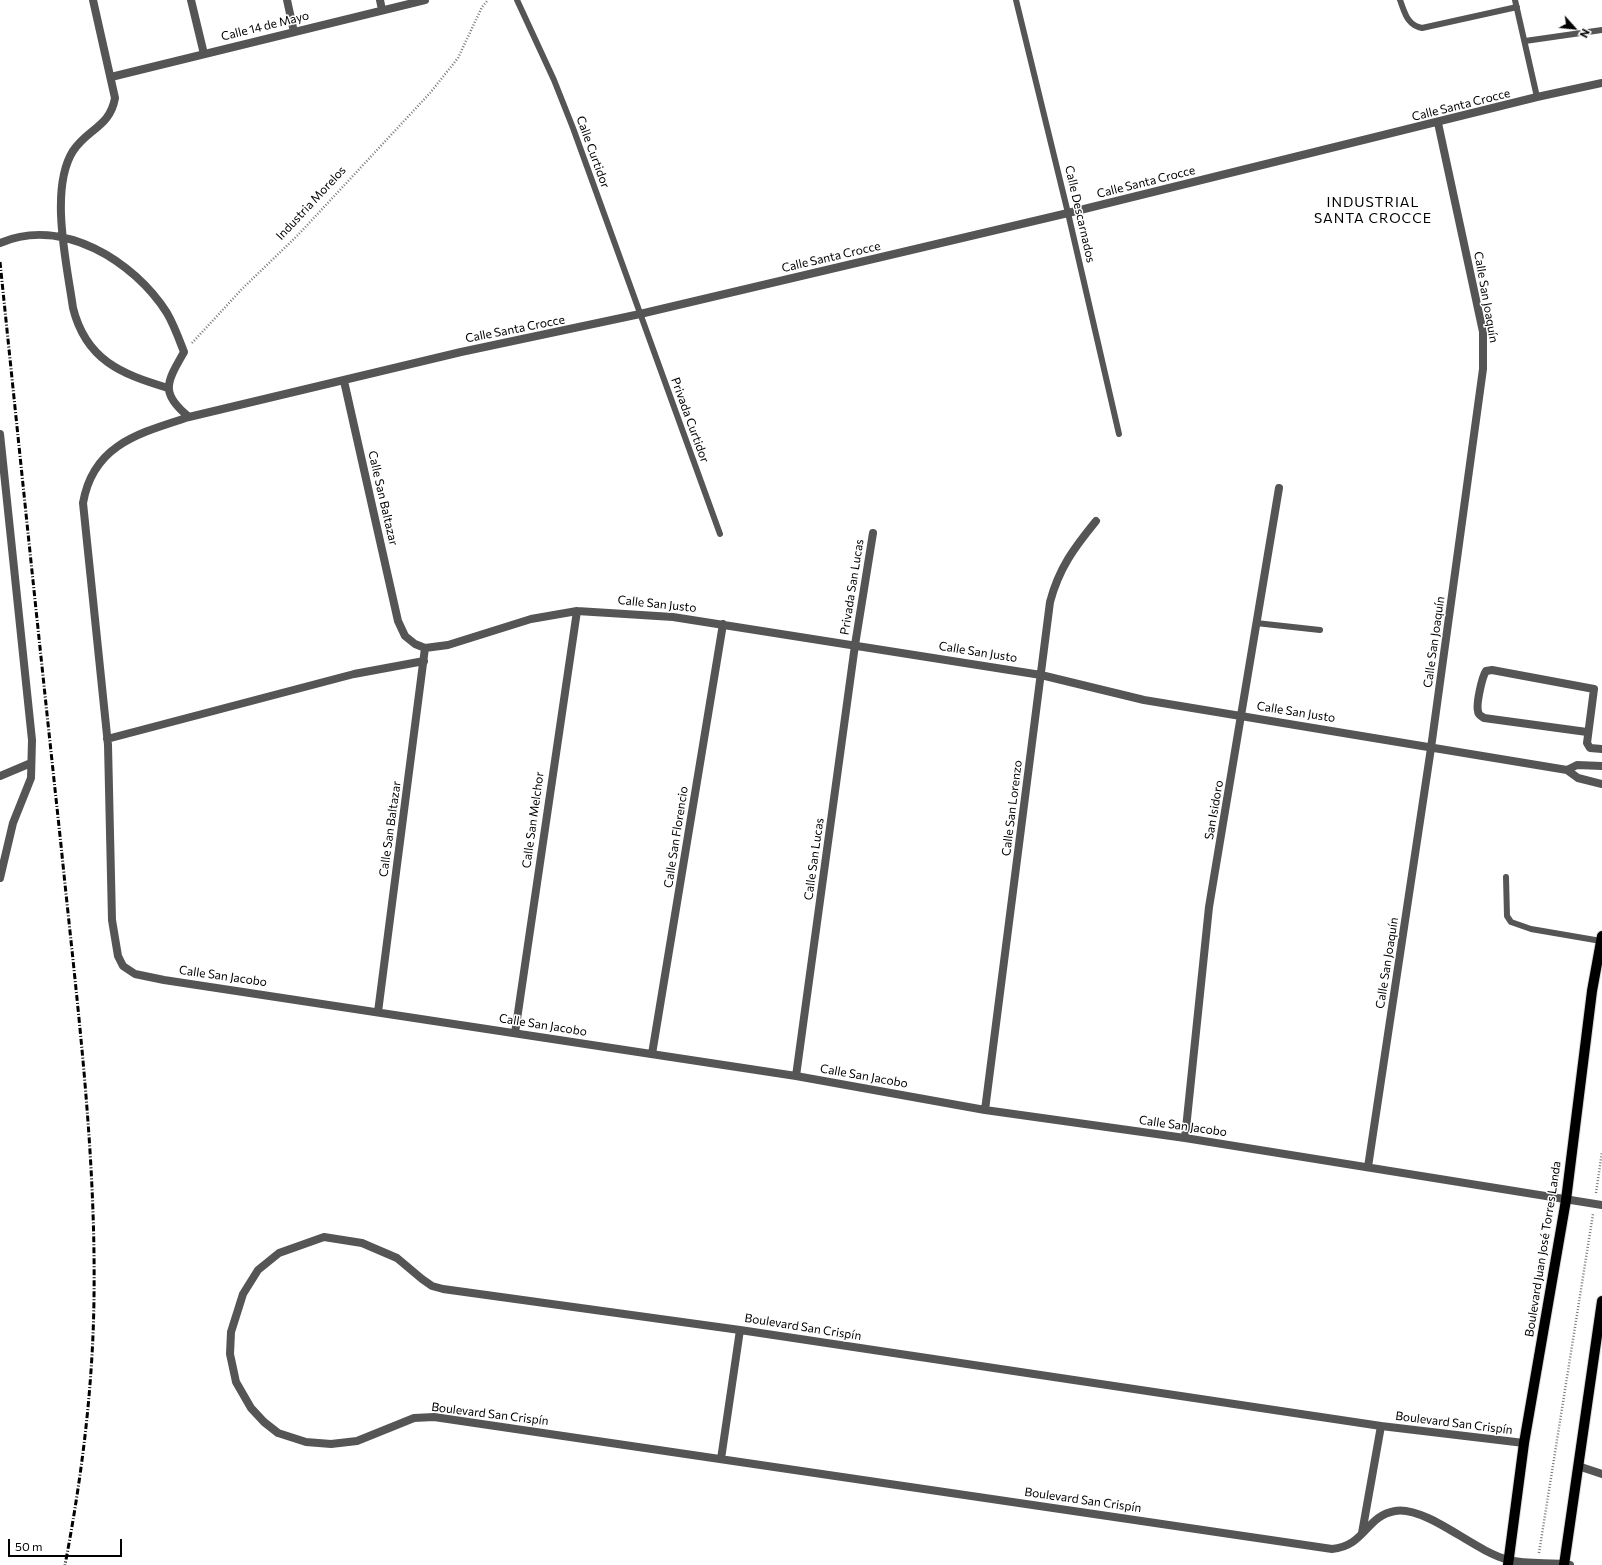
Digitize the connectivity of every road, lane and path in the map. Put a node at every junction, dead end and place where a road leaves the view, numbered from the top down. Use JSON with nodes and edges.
{"nodes":[{"id":1,"x":93,"y":0,"type":"edge"},
{"id":2,"x":191,"y":0,"type":"edge"},
{"id":3,"x":287,"y":0,"type":"edge"},
{"id":4,"x":380,"y":0,"type":"edge"},
{"id":5,"x":425,"y":0,"type":"edge"},
{"id":6,"x":488,"y":0,"type":"edge"},
{"id":7,"x":517,"y":0,"type":"edge"},
{"id":8,"x":1016,"y":0,"type":"edge"},
{"id":9,"x":1400,"y":0,"type":"edge"},
{"id":10,"x":1516,"y":3,"type":"edge"},
{"id":11,"x":382,"y":10,"type":"junction"},
{"id":12,"x":1602,"y":30,"type":"edge"},
{"id":13,"x":294,"y":32,"type":"junction"},
{"id":14,"x":1525,"y":41,"type":"junction"},
{"id":15,"x":204,"y":54,"type":"junction"},
{"id":16,"x":111,"y":77,"type":"junction"},
{"id":17,"x":1602,"y":83,"type":"edge"},
{"id":18,"x":1537,"y":97,"type":"junction"},
{"id":19,"x":1438,"y":123,"type":"junction"},
{"id":20,"x":1068,"y":213,"type":"junction"},
{"id":21,"x":64,"y":237,"type":"junction"},
{"id":22,"x":0,"y":242,"type":"edge"},
{"id":23,"x":640,"y":314,"type":"junction"},
{"id":24,"x":184,"y":352,"type":"junction"},
{"id":25,"x":344,"y":381,"type":"junction"},
{"id":26,"x":168,"y":388,"type":"junction"},
{"id":27,"x":189,"y":417,"type":"junction"},
{"id":28,"x":0,"y":434,"type":"edge"},
{"id":29,"x":1119,"y":434,"type":"dead end"},
{"id":30,"x":1279,"y":488,"type":"dead end"},
{"id":31,"x":1096,"y":521,"type":"dead end"},
{"id":32,"x":873,"y":533,"type":"dead end"},
{"id":33,"x":720,"y":534,"type":"dead end"},
{"id":34,"x":577,"y":611,"type":"junction"},
{"id":35,"x":1256,"y":623,"type":"junction"},
{"id":36,"x":723,"y":624,"type":"junction"},
{"id":37,"x":1320,"y":630,"type":"dead end"},
{"id":38,"x":855,"y":645,"type":"junction"},
{"id":39,"x":425,"y":648,"type":"junction"},
{"id":40,"x":424,"y":660,"type":"junction"},
{"id":41,"x":1041,"y":675,"type":"junction"},
{"id":42,"x":1242,"y":716,"type":"junction"},
{"id":43,"x":1587,"y":732,"type":"junction"},
{"id":44,"x":107,"y":739,"type":"junction"},
{"id":45,"x":1431,"y":748,"type":"junction"},
{"id":46,"x":1602,"y":749,"type":"edge"},
{"id":47,"x":31,"y":763,"type":"junction"},
{"id":48,"x":1602,"y":766,"type":"edge"},
{"id":49,"x":1567,"y":770,"type":"junction"},
{"id":50,"x":0,"y":776,"type":"edge"},
{"id":51,"x":1602,"y":784,"type":"edge"},
{"id":52,"x":1506,"y":877,"type":"dead end"},
{"id":53,"x":0,"y":878,"type":"edge"},
{"id":54,"x":1602,"y":938,"type":"edge"},
{"id":55,"x":378,"y":1012,"type":"junction"},
{"id":56,"x":514,"y":1033,"type":"junction"},
{"id":57,"x":652,"y":1054,"type":"junction"},
{"id":58,"x":796,"y":1076,"type":"junction"},
{"id":59,"x":985,"y":1110,"type":"junction"},
{"id":60,"x":1185,"y":1138,"type":"junction"},
{"id":61,"x":1602,"y":1152,"type":"edge"},
{"id":62,"x":1368,"y":1167,"type":"junction"},
{"id":63,"x":1566,"y":1200,"type":"junction"},
{"id":64,"x":1598,"y":1205,"type":"edge"},
{"id":65,"x":1602,"y":1301,"type":"edge"},
{"id":66,"x":740,"y":1330,"type":"junction"},
{"id":67,"x":1381,"y":1426,"type":"junction"},
{"id":68,"x":1524,"y":1443,"type":"junction"},
{"id":69,"x":722,"y":1459,"type":"junction"},
{"id":70,"x":1578,"y":1466,"type":"junction"},
{"id":71,"x":1602,"y":1474,"type":"edge"},
{"id":72,"x":1361,"y":1536,"type":"junction"},
{"id":73,"x":1537,"y":1562,"type":"junction"},
{"id":74,"x":1508,"y":1563,"type":"edge"},
{"id":75,"x":1566,"y":1565,"type":"edge"}],
"edges":[{"from":1,"to":16,"type":"street"},
{"from":2,"to":15,"type":"street"},
{"from":3,"to":13,"type":"street"},
{"from":4,"to":11,"type":"street"},
{"from":5,"to":11,"type":"street","name":"Calle 14 de Mayo"},
{"from":6,"to":24,"type":"path","name":"Industria Morelos"},
{"from":7,"to":23,"type":"lane","name":"Calle Curtidor"},
{"from":8,"to":20,"type":"lane","name":"Calle Descarnados"},
{"from":9,"to":10,"type":"lane"},
{"from":10,"to":14,"type":"lane"},
{"from":11,"to":13,"type":"street","name":"Calle 14 de Mayo"},
{"from":12,"to":14,"type":"lane"},
{"from":13,"to":15,"type":"street","name":"Calle 14 de Mayo"},
{"from":14,"to":18,"type":"lane"},
{"from":15,"to":16,"type":"street","name":"Calle 14 de Mayo"},
{"from":16,"to":21,"type":"street"},
{"from":17,"to":18,"type":"street","name":"Calle Santa Crocce"},
{"from":18,"to":19,"type":"street","name":"Calle Santa Crocce"},
{"from":19,"to":20,"type":"street","name":"Calle Santa Crocce"},
{"from":19,"to":45,"type":"street","name":"Calle San Joaquín"},
{"from":20,"to":23,"type":"street","name":"Calle Santa Crocce"},
{"from":20,"to":29,"type":"lane","name":"Calle Descarnados"},
{"from":21,"to":22,"type":"street"},
{"from":21,"to":24,"type":"street"},
{"from":21,"to":26,"type":"street"},
{"from":23,"to":25,"type":"street","name":"Calle Santa Crocce"},
{"from":23,"to":33,"type":"lane","name":"Privada Curtidor"},
{"from":24,"to":26,"type":"street"},
{"from":25,"to":27,"type":"street","name":"Calle Santa Crocce"},
{"from":25,"to":39,"type":"street","name":"Calle San Baltazar"},
{"from":26,"to":27,"type":"street"},
{"from":27,"to":44,"type":"street","name":"Calle Santa Crocce"},
{"from":28,"to":47,"type":"street"},
{"from":30,"to":35,"type":"street","name":"San Isidoro"},
{"from":31,"to":41,"type":"street","name":"Calle San Lorenzo"},
{"from":32,"to":38,"type":"street","name":"Privada San Lucas"},
{"from":34,"to":36,"type":"street","name":"Calle San Justo"},
{"from":34,"to":39,"type":"street","name":"Calle San Justo"},
{"from":34,"to":56,"type":"street","name":"Calle San Melchor"},
{"from":35,"to":37,"type":"lane"},
{"from":35,"to":42,"type":"street","name":"San Isidoro"},
{"from":36,"to":38,"type":"street","name":"Calle San Justo"},
{"from":36,"to":57,"type":"street","name":"Calle San Florencio"},
{"from":38,"to":41,"type":"street","name":"Calle San Justo"},
{"from":38,"to":58,"type":"street","name":"Calle San Lucas"},
{"from":39,"to":40,"type":"street","name":"Calle San Baltazar"},
{"from":40,"to":44,"type":"street"},
{"from":40,"to":55,"type":"street","name":"Calle San Baltazar"},
{"from":41,"to":42,"type":"street","name":"Calle San Justo"},
{"from":41,"to":59,"type":"street","name":"Calle San Lorenzo"},
{"from":42,"to":45,"type":"street","name":"Calle San Justo"},
{"from":42,"to":60,"type":"street","name":"San Isidoro"},
{"from":43,"to":43,"type":"street"},
{"from":43,"to":46,"type":"street"},
{"from":44,"to":55,"type":"street","name":"Calle San Jacobo"},
{"from":45,"to":49,"type":"street","name":"Calle San Justo"},
{"from":45,"to":62,"type":"street","name":"Calle San Joaquín"},
{"from":47,"to":50,"type":"street"},
{"from":47,"to":53,"type":"street"},
{"from":48,"to":49,"type":"street","name":"Calle San Justo"},
{"from":49,"to":51,"type":"street","name":"Calle San Justo"},
{"from":52,"to":54,"type":"lane"},
{"from":54,"to":63,"type":"main road","name":"Boulevard Juan José Torres Landa"},
{"from":55,"to":56,"type":"street","name":"Calle San Jacobo"},
{"from":56,"to":57,"type":"street","name":"Calle San Jacobo"},
{"from":57,"to":58,"type":"street","name":"Calle San Jacobo"},
{"from":58,"to":59,"type":"street","name":"Calle San Jacobo"},
{"from":59,"to":60,"type":"street","name":"Calle San Jacobo"},
{"from":60,"to":62,"type":"street","name":"Calle San Jacobo"},
{"from":61,"to":64,"type":"path"},
{"from":62,"to":63,"type":"street","name":"Calle San Jacobo"},
{"from":63,"to":64,"type":"street","name":"Calle San Jacobo"},
{"from":63,"to":68,"type":"main road","name":"Boulevard Juan José Torres Landa"},
{"from":64,"to":73,"type":"path"},
{"from":65,"to":70,"type":"main road"},
{"from":66,"to":67,"type":"street","name":"Boulevard San Crispín"},
{"from":66,"to":69,"type":"street"},
{"from":66,"to":69,"type":"street","name":"Boulevard San Crispín"},
{"from":67,"to":68,"type":"street","name":"Boulevard San Crispín"},
{"from":67,"to":72,"type":"street","name":"Boulevard San Crispín"},
{"from":68,"to":74,"type":"main road","name":"Boulevard Juan José Torres Landa"},
{"from":69,"to":72,"type":"street","name":"Boulevard San Crispín"},
{"from":70,"to":71,"type":"street"},
{"from":70,"to":75,"type":"main road"},
{"from":72,"to":74,"type":"street","name":"Boulevard San Crispín"},
{"from":73,"to":74,"type":"street","name":"Boulevard San Crispín"},
{"from":73,"to":75,"type":"street","name":"Boulevard San Crispín"}]}
